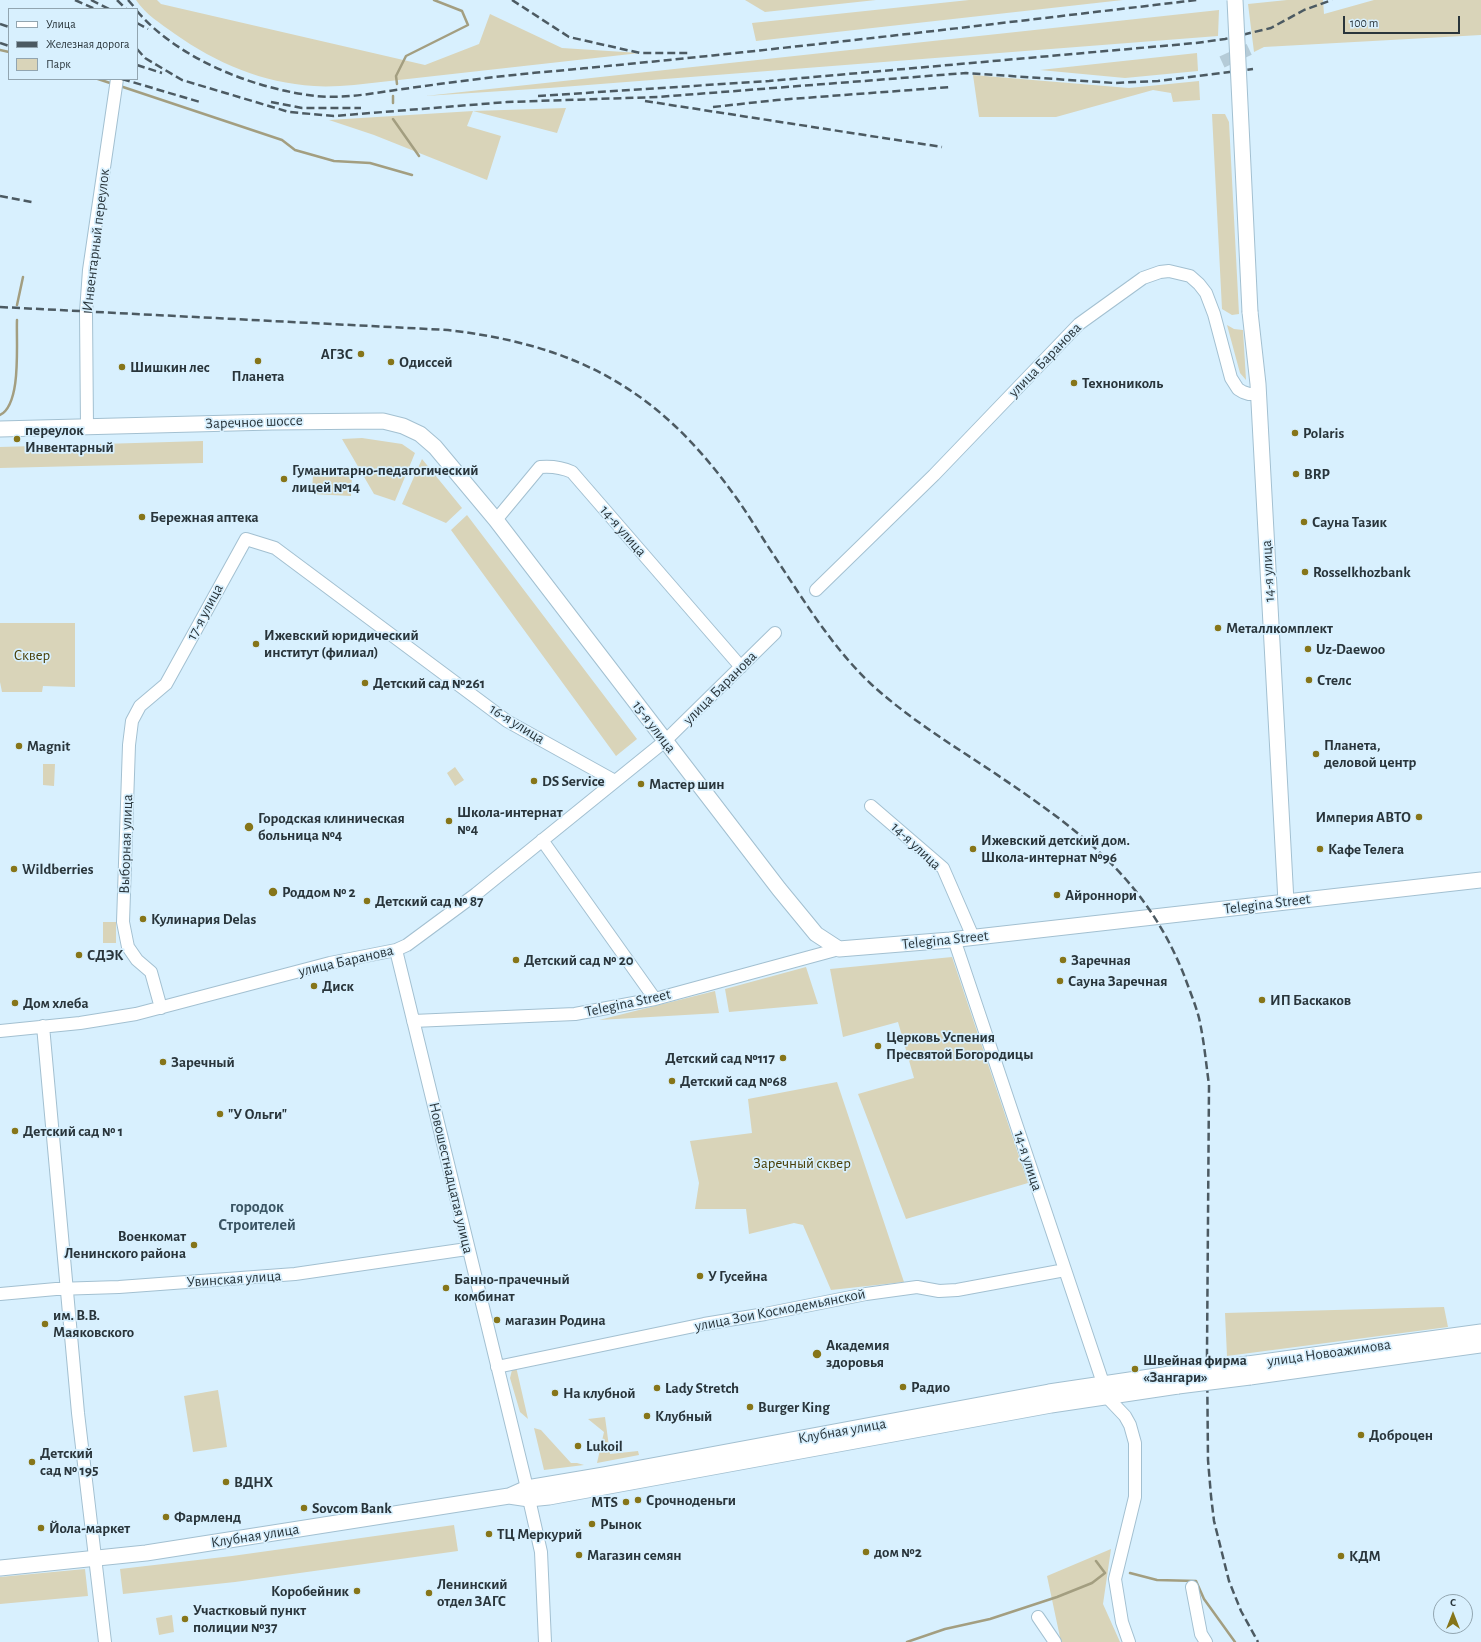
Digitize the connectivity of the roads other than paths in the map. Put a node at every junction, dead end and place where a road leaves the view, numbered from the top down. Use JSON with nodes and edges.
{"nodes":[{"id":1,"x":1235,"y":0,"type":"edge"},
{"id":2,"x":1242,"y":0,"type":"edge"},
{"id":3,"x":117,"y":80,"type":"edge"},
{"id":4,"x":1255,"y":311,"type":"junction"},
{"id":5,"x":1258,"y":389,"type":"junction"},
{"id":6,"x":87,"y":427,"type":"junction"},
{"id":7,"x":0,"y":430,"type":"edge"},
{"id":8,"x":477,"y":497,"type":"joint"},
{"id":9,"x":496,"y":520,"type":"junction"},
{"id":10,"x":246,"y":539,"type":"joint"},
{"id":11,"x":816,"y":590,"type":"dead end"},
{"id":12,"x":775,"y":633,"type":"dead end"},
{"id":13,"x":741,"y":667,"type":"junction"},
{"id":14,"x":166,"y":684,"type":"joint"},
{"id":15,"x":665,"y":741,"type":"junction"},
{"id":16,"x":615,"y":781,"type":"junction"},
{"id":17,"x":871,"y":806,"type":"dead end"},
{"id":18,"x":542,"y":840,"type":"junction"},
{"id":19,"x":1481,"y":880,"type":"edge"},
{"id":20,"x":1286,"y":902,"type":"junction"},
{"id":21,"x":973,"y":937,"type":"junction"},
{"id":22,"x":954,"y":939,"type":"junction"},
{"id":23,"x":839,"y":949,"type":"junction"},
{"id":24,"x":396,"y":950,"type":"junction"},
{"id":25,"x":655,"y":999,"type":"junction"},
{"id":26,"x":161,"y":1008,"type":"junction"},
{"id":27,"x":413,"y":1021,"type":"junction"},
{"id":28,"x":43,"y":1026,"type":"junction"},
{"id":29,"x":0,"y":1031,"type":"edge"},
{"id":30,"x":467,"y":1248,"type":"junction"},
{"id":31,"x":1065,"y":1270,"type":"junction"},
{"id":32,"x":66,"y":1288,"type":"junction"},
{"id":33,"x":0,"y":1294,"type":"edge"},
{"id":34,"x":1481,"y":1332,"type":"edge"},
{"id":35,"x":1481,"y":1345,"type":"edge"},
{"id":36,"x":497,"y":1367,"type":"junction"},
{"id":37,"x":1249,"y":1370,"type":"junction"},
{"id":38,"x":1178,"y":1379,"type":"joint"},
{"id":39,"x":1104,"y":1390,"type":"junction"},
{"id":40,"x":528,"y":1494,"type":"junction"},
{"id":41,"x":95,"y":1558,"type":"junction"},
{"id":42,"x":0,"y":1568,"type":"edge"},
{"id":43,"x":1192,"y":1587,"type":"dead end"},
{"id":44,"x":1038,"y":1617,"type":"dead end"},
{"id":45,"x":105,"y":1642,"type":"edge"},
{"id":46,"x":545,"y":1642,"type":"edge"},
{"id":47,"x":1055,"y":1642,"type":"edge"},
{"id":48,"x":1129,"y":1642,"type":"edge"},
{"id":49,"x":1206,"y":1642,"type":"edge"}],
"edges":[{"from":1,"to":4,"type":"main road","bridge":true},
{"from":2,"to":4,"type":"main road"},
{"from":3,"to":6,"type":"street","name":"Инвентарный переулок"},
{"from":4,"to":5,"type":"main road","name":"14-я улица"},
{"from":5,"to":11,"type":"street","name":"улица Баранова"},
{"from":5,"to":20,"type":"main road","name":"14-я улица"},
{"from":6,"to":7,"type":"main road","name":"Заречное шоссе"},
{"from":6,"to":8,"type":"main road","name":"Заречное шоссе"},
{"from":8,"to":9,"type":"main road","name":"15-я улица"},
{"from":9,"to":13,"type":"street","name":"14-я улица"},
{"from":9,"to":15,"type":"main road","name":"15-я улица"},
{"from":10,"to":14,"type":"street","name":"17-я улица"},
{"from":10,"to":16,"type":"street","name":"16-я улица"},
{"from":12,"to":13,"type":"street","name":"улица Баранова"},
{"from":13,"to":15,"type":"street","name":"улица Баранова"},
{"from":14,"to":26,"type":"street","name":"Выборная улица"},
{"from":15,"to":16,"type":"street","name":"улица Баранова"},
{"from":15,"to":23,"type":"main road","name":"15-я улица"},
{"from":16,"to":18,"type":"street","name":"улица Баранова"},
{"from":17,"to":21,"type":"street","name":"14-я улица"},
{"from":18,"to":24,"type":"street","name":"улица Баранова"},
{"from":18,"to":25,"type":"street"},
{"from":19,"to":20,"type":"main road","name":"Telegina Street"},
{"from":20,"to":21,"type":"main road","name":"Telegina Street"},
{"from":21,"to":22,"type":"main road","name":"Telegina Street"},
{"from":22,"to":23,"type":"main road","name":"Telegina Street"},
{"from":22,"to":31,"type":"street","name":"14-я улица"},
{"from":23,"to":25,"type":"street","name":"Telegina Street"},
{"from":24,"to":26,"type":"street","name":"улица Баранова"},
{"from":24,"to":27,"type":"street","name":"Новошестнадцатая улица"},
{"from":25,"to":27,"type":"street","name":"Telegina Street"},
{"from":26,"to":28,"type":"street","name":"улица Баранова"},
{"from":27,"to":30,"type":"street","name":"Новошестнадцатая улица"},
{"from":28,"to":29,"type":"street","name":"улица Баранова"},
{"from":28,"to":32,"type":"street"},
{"from":30,"to":32,"type":"street","name":"Увинская улица"},
{"from":30,"to":36,"type":"street","name":"Новошестнадцатая улица"},
{"from":31,"to":36,"type":"street","name":"улица Зои Космодемьянской"},
{"from":31,"to":39,"type":"street","name":"14-я улица"},
{"from":32,"to":33,"type":"street","name":"Увинская улица"},
{"from":32,"to":41,"type":"street"},
{"from":34,"to":37,"type":"main road","name":"улица Новоажимова"},
{"from":35,"to":37,"type":"main road","name":"улица Новоажимова"},
{"from":36,"to":40,"type":"street","name":"Новошестнадцатая улица"},
{"from":37,"to":38,"type":"main road","name":"улица Новоажимова","bridge":true},
{"from":38,"to":39,"type":"main road","name":"Клубная улица"},
{"from":39,"to":40,"type":"main road","name":"Клубная улица"},
{"from":39,"to":48,"type":"street"},
{"from":40,"to":41,"type":"main road","name":"Клубная улица"},
{"from":40,"to":46,"type":"street","name":"Новошестнадцатая улица"},
{"from":41,"to":42,"type":"main road","name":"Клубная улица"},
{"from":41,"to":45,"type":"street"},
{"from":43,"to":49,"type":"street"},
{"from":44,"to":47,"type":"street"}]}
